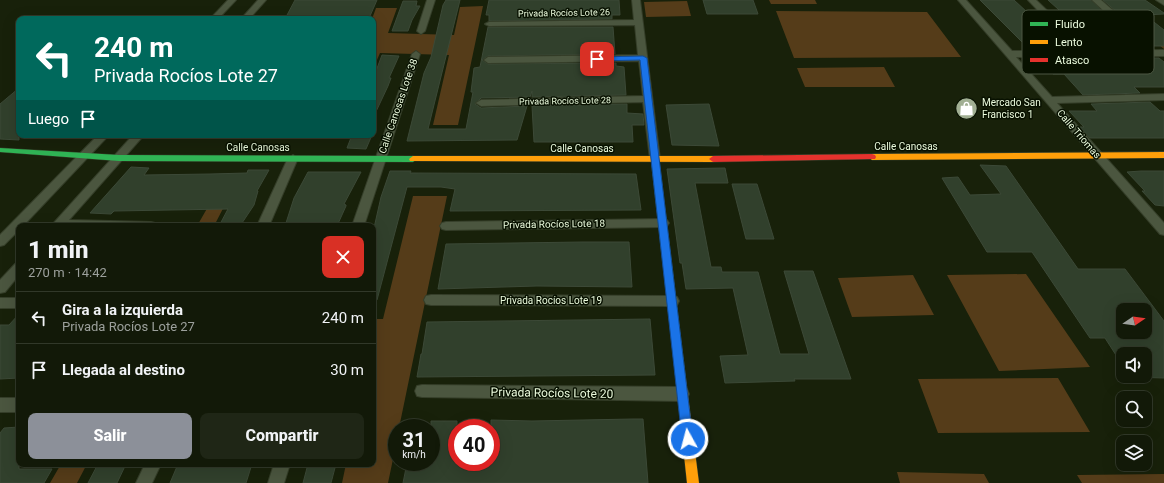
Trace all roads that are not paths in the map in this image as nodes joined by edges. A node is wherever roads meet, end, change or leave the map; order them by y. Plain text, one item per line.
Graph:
1 (232, 0) edge
2 (262, 0) edge
3 (431, 0) edge
4 (636, 0) edge
5 (962, 0) edge
6 (1032, 0) edge
7 (1096, 0) edge
8 (1160, 0) edge
9 (1164, 3) edge
10 (1042, 10) edge
11 (1107, 10) edge
12 (217, 16) edge
13 (248, 16) edge
14 (639, 22) junction
15 (489, 24) dead end
16 (421, 31) dead end
17 (1154, 53) edge
18 (1164, 53) edge
19 (416, 54) dead end
20 (1010, 54) junction
21 (1022, 54) edge
22 (643, 58) junction
23 (488, 60) dead end
24 (1022, 68) edge
25 (1027, 74) edge
26 (1164, 97) edge
27 (648, 99) junction
28 (1050, 100) junction
29 (481, 103) dead end
30 (101, 138) edge
31 (136, 138) edge
32 (0, 150) edge
33 (85, 155) junction
34 (1098, 155) junction
35 (1164, 155) edge
36 (119, 158) junction
37 (293, 158) junction
38 (380, 158) junction
39 (655, 159) junction
40 (1160, 222) edge
41 (19, 223) edge
42 (60, 223) edge
43 (264, 223) edge
44 (359, 223) edge
45 (663, 223) junction
46 (16, 226) edge
47 (446, 226) dead end
48 (1164, 231) edge
49 (0, 242) edge
50 (16, 270) edge
51 (0, 288) edge
52 (430, 300) dead end
53 (672, 301) junction
54 (0, 303) edge
55 (16, 303) edge
56 (422, 391) dead end
57 (682, 394) junction
58 (0, 405) edge
59 (16, 405) edge
60 (152, 467) edge
61 (281, 467) edge
62 (144, 483) edge
63 (276, 483) edge
64 (693, 483) edge

1 - 12 street
2 - 13 street
3 - 16 street
4 - 14 street
5 - 20 street, Calle Triomas
6 - 10 street
7 - 11 street
8 - 9 street
14 - 15 street, Privada Rocíos Lote 26
14 - 22 street
17 - 18 street
19 - 38 street, Calle Canosas Lote 38
20 - 21 street
20 - 24 street, Calle Triomas
22 - 23 street
22 - 27 street
25 - 28 street, Calle Triomas
26 - 28 street
27 - 29 street, Privada Rocíos Lote 28
27 - 39 street
28 - 34 street, Calle Triomas
30 - 33 street
31 - 36 street
32 - 33 street, Calle Canosas
33 - 36 street, Calle Canosas
33 - 41 street
34 - 35 street, Calle Canosas
34 - 39 street, Calle Canosas
34 - 40 street, Calle Triomas
36 - 37 street, Calle Canosas
36 - 42 street
37 - 38 street, Calle Canosas
37 - 43 street
38 - 39 street, Calle Canosas
38 - 44 street, Calle Canosas Lote 38
39 - 45 street
40 - 48 street, Calle Triomas
45 - 47 street, Privada Rocíos Lote 18
45 - 53 street
46 - 49 street
50 - 51 street
52 - 53 street, Privada Rocíos Lote 19
53 - 57 street
54 - 55 street
56 - 57 street, Privada Rocíos Lote 20
57 - 64 street
58 - 59 street
60 - 62 street
61 - 63 street

